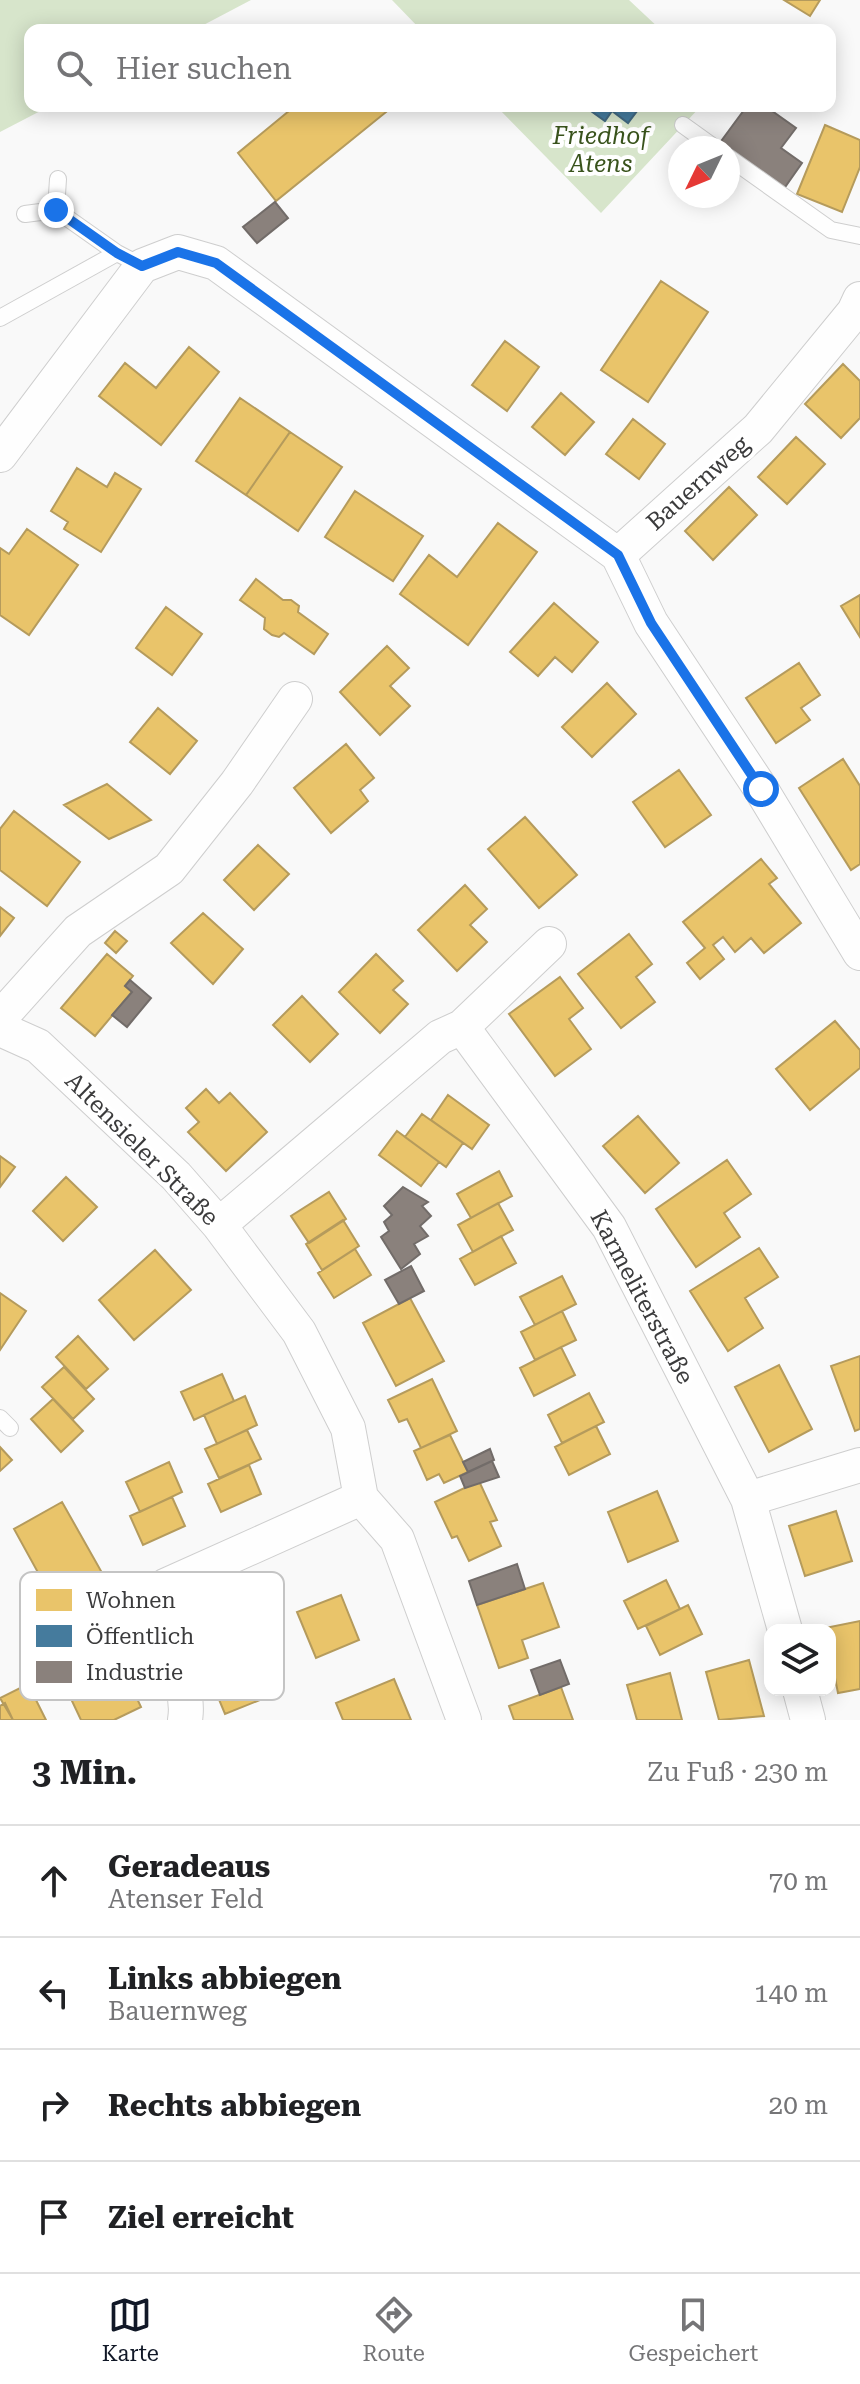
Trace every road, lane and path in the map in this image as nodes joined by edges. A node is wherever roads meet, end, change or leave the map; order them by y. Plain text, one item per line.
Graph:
1 (683, 125) dead end
2 (698, 136) edge
3 (740, 166) edge
4 (58, 179) dead end
5 (56, 210) junction
6 (25, 214) dead end
7 (860, 236) edge
8 (130, 260) junction
9 (860, 299) edge
10 (0, 318) edge
11 (0, 455) edge
12 (618, 555) junction
13 (295, 699) dead end
14 (549, 944) dead end
15 (860, 953) edge
16 (0, 1018) edge
17 (462, 1027) junction
18 (0, 1029) edge
19 (219, 1225) junction
20 (860, 1465) edge
21 (361, 1498) junction
22 (748, 1499) junction
23 (196, 1572) edge
24 (783, 1624) edge
25 (802, 1696) edge
26 (189, 1700) edge
27 (185, 1720) edge
28 (464, 1720) edge
29 (808, 1720) edge

1 - 2 lane
3 - 7 lane
4 - 5 lane
5 - 6 lane
5 - 8 lane
8 - 10 lane
8 - 11 street
8 - 12 street
9 - 12 street, Bauernweg
12 - 15 street
13 - 16 street
14 - 17 street
17 - 19 street
17 - 22 street, Karmeliterstraße
18 - 19 street, Altensieler Straße
19 - 21 street, Altensieler Straße
20 - 22 street
21 - 23 street
21 - 28 street
22 - 24 street, Karmeliterstraße
25 - 29 street
26 - 27 street

